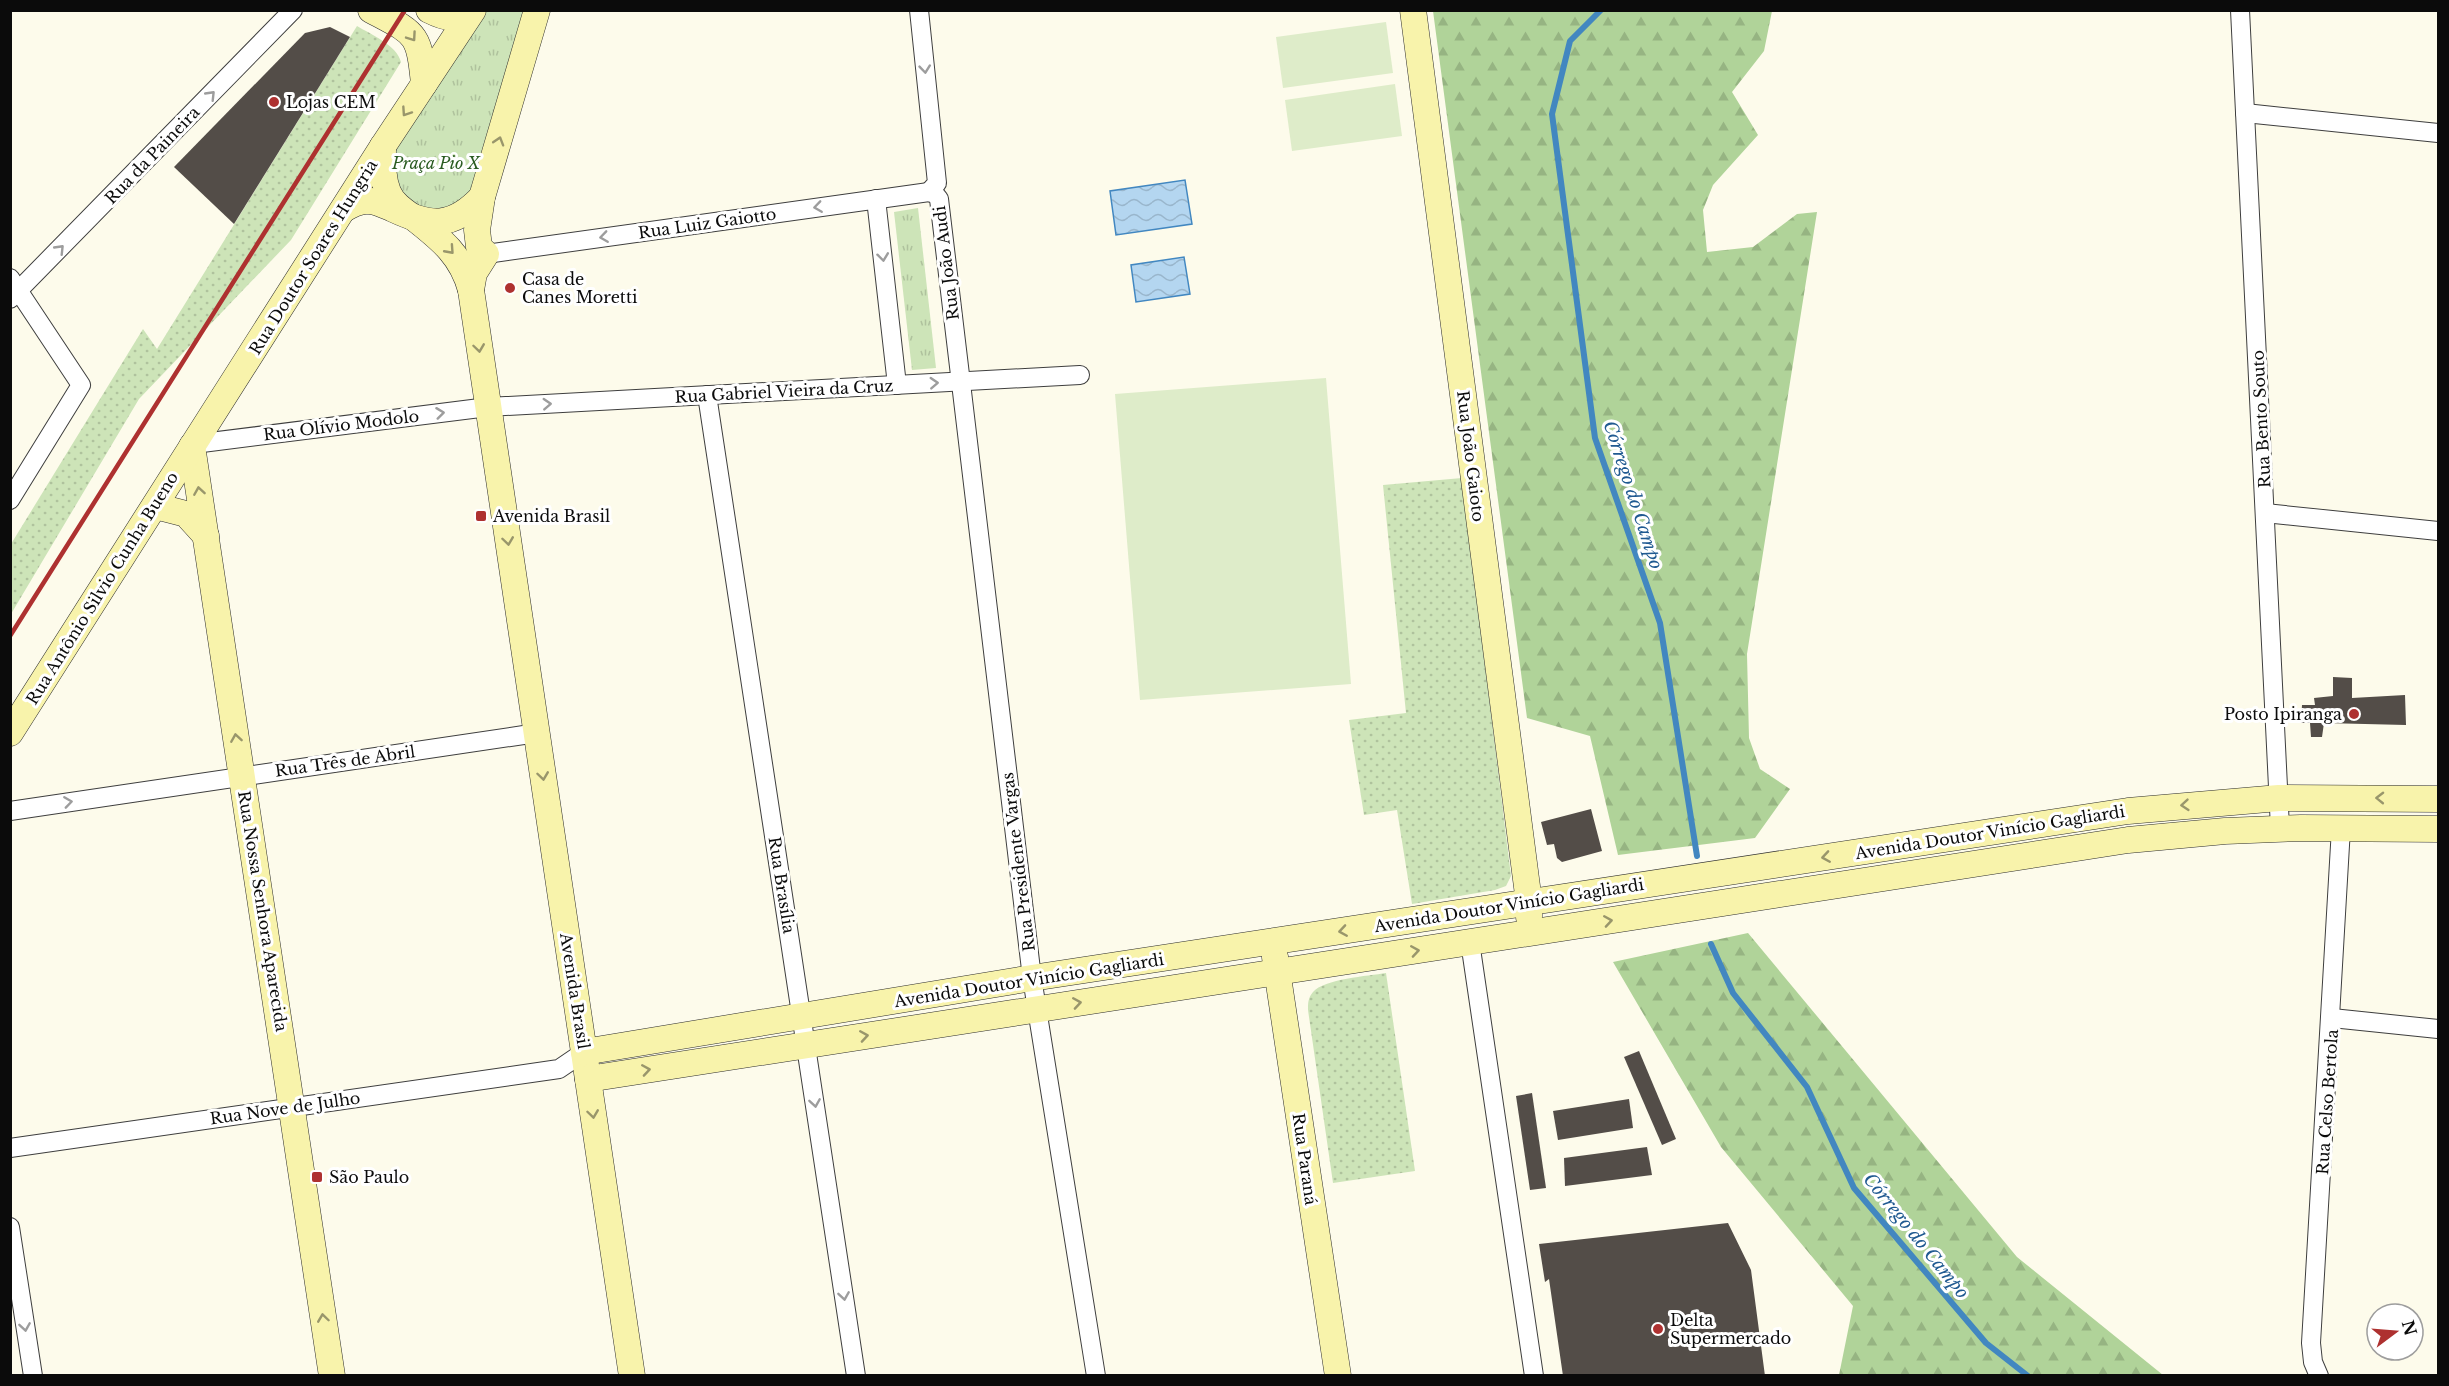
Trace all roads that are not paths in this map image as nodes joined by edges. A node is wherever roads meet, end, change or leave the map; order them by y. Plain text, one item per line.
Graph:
1 (293, 10) edge
2 (371, 10) edge
3 (429, 10) edge
4 (472, 10) edge
5 (520, 10) edge
6 (537, 10) edge
7 (919, 10) edge
8 (1413, 10) edge
9 (2240, 10) edge
10 (528, 42) junction
11 (424, 84) junction
12 (2246, 113) junction
13 (2439, 133) edge
14 (383, 146) junction
15 (929, 192) junction
16 (482, 197) junction
17 (876, 199) junction
18 (344, 209) junction
19 (415, 219) junction
20 (486, 254) junction
21 (13, 289) edge
22 (471, 290) junction
23 (1080, 375) dead end
24 (960, 382) junction
25 (897, 385) junction
26 (707, 395) junction
27 (488, 407) junction
28 (193, 445) junction
29 (10, 500) edge
30 (155, 506) junction
31 (2265, 513) junction
32 (2439, 531) edge
33 (206, 536) junction
34 (10, 733) edge
35 (537, 733) junction
36 (242, 776) junction
37 (2279, 798) junction
38 (2439, 799) edge
39 (10, 810) edge
40 (2280, 828) junction
41 (2341, 828) junction
42 (2439, 829) edge
43 (1938, 840) junction
44 (1943, 869) junction
45 (1529, 902) junction
46 (1482, 909) junction
47 (1516, 935) junction
48 (1273, 942) junction
49 (1470, 942) junction
50 (1277, 972) junction
51 (1032, 978) junction
52 (1037, 1010) junction
53 (802, 1016) junction
54 (2332, 1018) junction
55 (2439, 1029) edge
56 (806, 1045) junction
57 (584, 1052) junction
58 (560, 1069) junction
59 (588, 1079) junction
60 (292, 1107) junction
61 (10, 1148) edge
62 (10, 1227) edge
63 (33, 1376) edge
64 (332, 1376) edge
65 (632, 1376) edge
66 (856, 1376) edge
67 (1096, 1376) edge
68 (1338, 1376) edge
69 (1534, 1376) edge
70 (2319, 1376) edge

21 -> 1 street, Rua da Paineira
2 -> 11 street
3 - 4 street
4 - 11 street, Rua Doutor Soares Hungria
5 - 10 street
6 - 10 street
7 -> 15 street, Rua João Audi
8 - 45 street, Rua João Gaioto
9 - 12 street, Rua Bento Souto
16 -> 10 street
11 -> 14 street, Rua Doutor Soares Hungria
12 - 13 street
12 - 31 street, Rua Bento Souto
14 - 18 street, Rua Doutor Soares Hungria
14 - 19 street
15 - 17 street, Rua Luiz Gaiotto
15 - 24 street, Rua João Audi
16 - 19 street
16 - 20 street
17 -> 20 street, Rua Luiz Gaiotto
17 -> 25 street
18 - 19 street
18 - 28 street, Rua Doutor Soares Hungria
19 -> 22 street
20 - 22 street, Avenida Brasil
21 - 29 street
22 -> 27 street, Avenida Brasil
23 - 24 street, Rua Gabriel Vieira da Cruz
25 -> 24 street, Rua Gabriel Vieira da Cruz
24 - 51 street, Rua Presidente Vargas
25 - 26 street, Rua Gabriel Vieira da Cruz
27 -> 26 street, Rua Gabriel Vieira da Cruz
26 - 53 street, Rua Brasília
28 -> 27 street, Rua Olívio Modolo
27 -> 35 street, Avenida Brasil
28 - 30 street, Rua Antônio Silvio Cunha Bueno
33 -> 28 street, Rua Nossa Senhora Aparecida
30 - 33 street
30 - 34 street, Rua Antônio Silvio Cunha Bueno
31 - 32 street
31 - 37 street, Rua Bento Souto
36 -> 33 street, Rua Nossa Senhora Aparecida
35 - 36 street, Rua Três de Abril
35 -> 57 street, Avenida Brasil
39 -> 36 street, Rua Três de Abril
36 - 60 street, Rua Nossa Senhora Aparecida
38 -> 37 street, Avenida Doutor Vinício Gagliardi
37 - 40 street, Rua Bento Souto
37 -> 43 street, Avenida Doutor Vinício Gagliardi
40 - 41 street, Avenida Doutor Vinício Gagliardi
40 - 44 street, Avenida Doutor Vinício Gagliardi
41 - 42 street, Avenida Doutor Vinício Gagliardi
41 - 54 street, Rua Celso Bertola
43 - 44 street
43 -> 45 street, Avenida Doutor Vinício Gagliardi
47 -> 44 street, Avenida Doutor Vinício Gagliardi
45 - 46 street, Avenida Doutor Vinício Gagliardi
45 - 47 street
46 -> 48 street, Avenida Doutor Vinício Gagliardi
46 - 49 street
47 - 49 street, Avenida Doutor Vinício Gagliardi
48 - 50 street, Rua Paraná
48 - 51 street, Avenida Doutor Vinício Gagliardi
50 -> 49 street, Avenida Doutor Vinício Gagliardi
49 - 69 street
52 -> 50 street, Avenida Doutor Vinício Gagliardi
50 - 68 street, Rua Paraná
51 - 52 street, Rua Presidente Vargas
51 - 53 street, Avenida Doutor Vinício Gagliardi
56 -> 52 street, Avenida Doutor Vinício Gagliardi
52 - 67 street, Rua Presidente Vargas
53 - 56 street, Rua Brasília
53 - 57 street, Avenida Doutor Vinício Gagliardi
54 - 55 street
54 - 70 street, Rua Celso Bertola
59 -> 56 street, Avenida Doutor Vinício Gagliardi
56 -> 66 street, Rua Brasília
57 - 58 street, Rua Nove de Julho
57 - 59 street, Avenida Brasil
58 - 59 street, Rua Nove de Julho
58 - 60 street, Rua Nove de Julho
59 -> 65 street, Avenida Brasil
60 - 61 street, Rua Nove de Julho
64 -> 60 street, Rua Nossa Senhora Aparecida
62 -> 63 street

